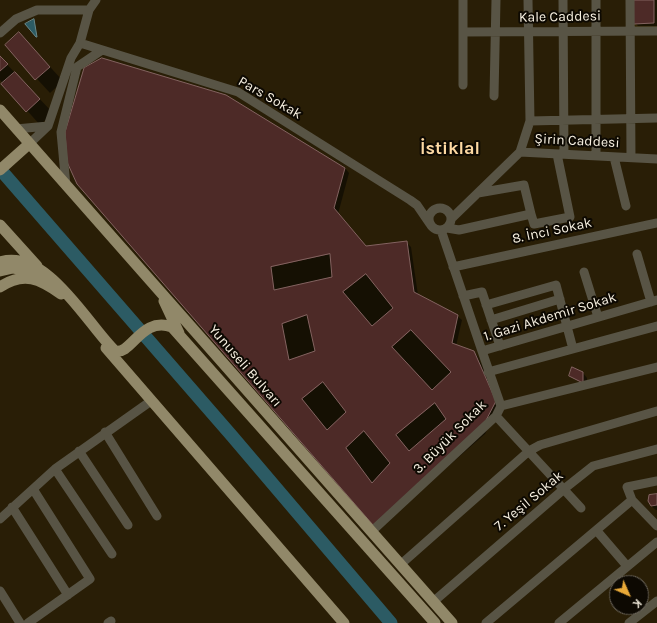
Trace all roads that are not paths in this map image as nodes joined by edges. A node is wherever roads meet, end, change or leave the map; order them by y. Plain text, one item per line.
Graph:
1 (96, 0) edge
2 (463, 0) edge
3 (496, 0) edge
4 (528, 0) edge
5 (563, 0) edge
6 (596, 0) edge
7 (630, 0) edge
8 (89, 10) junction
9 (630, 30) junction
10 (564, 31) junction
11 (596, 31) junction
12 (657, 31) edge
13 (463, 32) junction
14 (496, 32) junction
15 (528, 32) junction
16 (0, 33) edge
17 (80, 43) junction
18 (102, 50) junction
19 (463, 85) dead end
20 (494, 96) dead end
21 (0, 110) edge
22 (657, 118) edge
23 (630, 119) junction
24 (596, 120) junction
25 (530, 121) junction
26 (564, 121) junction
27 (48, 126) junction
28 (16, 129) junction
29 (29, 144) junction
30 (520, 152) junction
31 (560, 154) junction
32 (596, 156) junction
33 (614, 157) junction
34 (631, 157) junction
35 (657, 159) edge
36 (0, 170) edge
37 (66, 186) junction
38 (478, 193) junction
39 (410, 200) junction
40 (626, 206) dead end
41 (440, 209) junction
42 (531, 214) junction
43 (451, 219) junction
44 (657, 223) edge
45 (430, 224) junction
46 (0, 225) edge
47 (444, 229) junction
48 (637, 254) dead end
49 (0, 262) edge
50 (453, 267) junction
51 (40, 270) junction
52 (0, 271) edge
53 (584, 272) dead end
54 (50, 282) junction
55 (156, 286) junction
56 (0, 287) edge
57 (61, 294) junction
58 (463, 296) junction
59 (560, 299) junction
60 (654, 301) edge
61 (486, 305) junction
62 (598, 317) junction
63 (491, 320) junction
64 (567, 326) junction
65 (657, 326) edge
66 (179, 333) junction
67 (500, 346) junction
68 (573, 349) junction
69 (482, 351) junction
70 (657, 367) edge
71 (488, 372) junction
72 (150, 401) junction
73 (500, 406) junction
74 (657, 411) edge
75 (496, 416) junction
76 (105, 432) junction
77 (657, 449) edge
78 (79, 451) junction
79 (528, 451) junction
80 (55, 469) junction
81 (657, 481) edge
82 (33, 489) junction
83 (564, 489) junction
84 (632, 500) junction
85 (12, 507) junction
86 (582, 508) dead end
87 (157, 516) dead end
88 (653, 516) edge
89 (0, 518) edge
90 (128, 525) dead end
91 (657, 526) edge
92 (597, 531) junction
93 (371, 532) junction
94 (657, 542) edge
95 (112, 554) dead end
96 (400, 565) junction
97 (627, 566) junction
98 (0, 591) edge
99 (68, 595) junction
100 (657, 601) edge
101 (433, 602) junction
102 (20, 623) edge
103 (28, 623) edge
104 (344, 623) edge
105 (435, 623) edge
106 (452, 623) edge
107 (486, 623) edge
108 (559, 623) edge
109 (629, 623) edge

1 - 8 street
2 - 13 street
3 - 14 street
4 - 15 street
5 - 10 street
6 - 11 street
7 - 9 street
8 - 16 street
8 - 17 street
9 - 11 street, Kale Caddesi
9 - 12 street, Kale Caddesi
9 - 23 street
10 - 11 street, Kale Caddesi
10 - 15 street, Kale Caddesi
10 - 26 street
11 - 24 street
13 - 14 street, Kale Caddesi
13 - 19 street
14 - 15 street, Kale Caddesi
14 - 20 street
15 - 25 street
17 - 18 street, Pars Sokak
17 - 27 street
18 - 37 street
18 - 39 street, Pars Sokak
21 - 28 main road, Yunuseli Bulvarı
22 - 23 street
23 - 24 street
23 - 34 street
24 - 26 street
24 - 32 street
25 - 26 street
25 - 30 street
26 - 31 street
27 - 28 street
27 - 29 street
28 - 29 main road, Yunuseli Bulvarı
29 - 36 main road
29 - 37 main road, Yunuseli Bulvarı
30 - 31 street, Şirin Caddesi
30 - 38 street, Şirin Caddesi
31 - 32 street, Şirin Caddesi
31 - 42 street
32 - 33 street, Şirin Caddesi
33 - 34 street, Şirin Caddesi
33 - 40 street
34 - 35 street, Şirin Caddesi
37 - 55 main road, Yunuseli Bulvarı
38 - 42 street
38 - 43 street, Şirin Caddesi
39 - 41 street
39 - 45 street
41 - 43 street
41 - 45 street
42 - 47 street
43 - 47 street
44 - 50 street, 8. İnci Sokak
45 - 47 street
46 - 51 main road
47 - 50 street
48 - 60 street
49 - 51 main road
50 - 58 street
51 - 54 main road
51 - 66 main road
52 - 54 main road
53 - 62 street
54 - 57 main road
55 - 66 main road
55 - 93 main road, Yunuseli Bulvarı
56 - 57 main road
57 - 72 main road
58 - 61 street
58 - 69 street
59 - 61 street
59 - 63 street
59 - 64 street
60 - 62 street, 1. Gazi Akdemir Sokak
61 - 63 street
62 - 64 street, 1. Gazi Akdemir Sokak
63 - 67 street
64 - 67 street, 1. Gazi Akdemir Sokak
64 - 68 street
65 - 68 street
66 - 105 main road, Yunuseli Bulvarı
67 - 69 street, 1. Gazi Akdemir Sokak
68 - 71 street
69 - 71 street, 1. Gazi Akdemir Sokak
70 - 73 street, 3. Büyük Sokak
71 - 73 street, 1. Gazi Akdemir Sokak
72 - 76 street
72 - 104 main road
73 - 75 street, 3. Büyük Sokak
74 - 79 street
75 - 79 street
75 - 93 street, 3. Büyük Sokak
76 - 78 street
76 - 87 street
77 - 83 street, 7. Yeşil Sokak
78 - 80 street
78 - 90 street
79 - 83 street
79 - 96 street
80 - 82 street
80 - 95 street
81 - 84 street
82 - 85 street
82 - 99 street
83 - 86 street
83 - 101 street, 7. Yeşil Sokak
84 - 88 street
84 - 92 street
85 - 89 street
85 - 99 street
88 - 91 street
92 - 97 street
92 - 107 street
93 - 96 main road, Yunuseli Bulvarı
94 - 97 street
96 - 101 main road, Yunuseli Bulvarı
97 - 108 street
98 - 102 street
99 - 103 street
100 - 109 street
101 - 106 main road, Yunuseli Bulvarı

